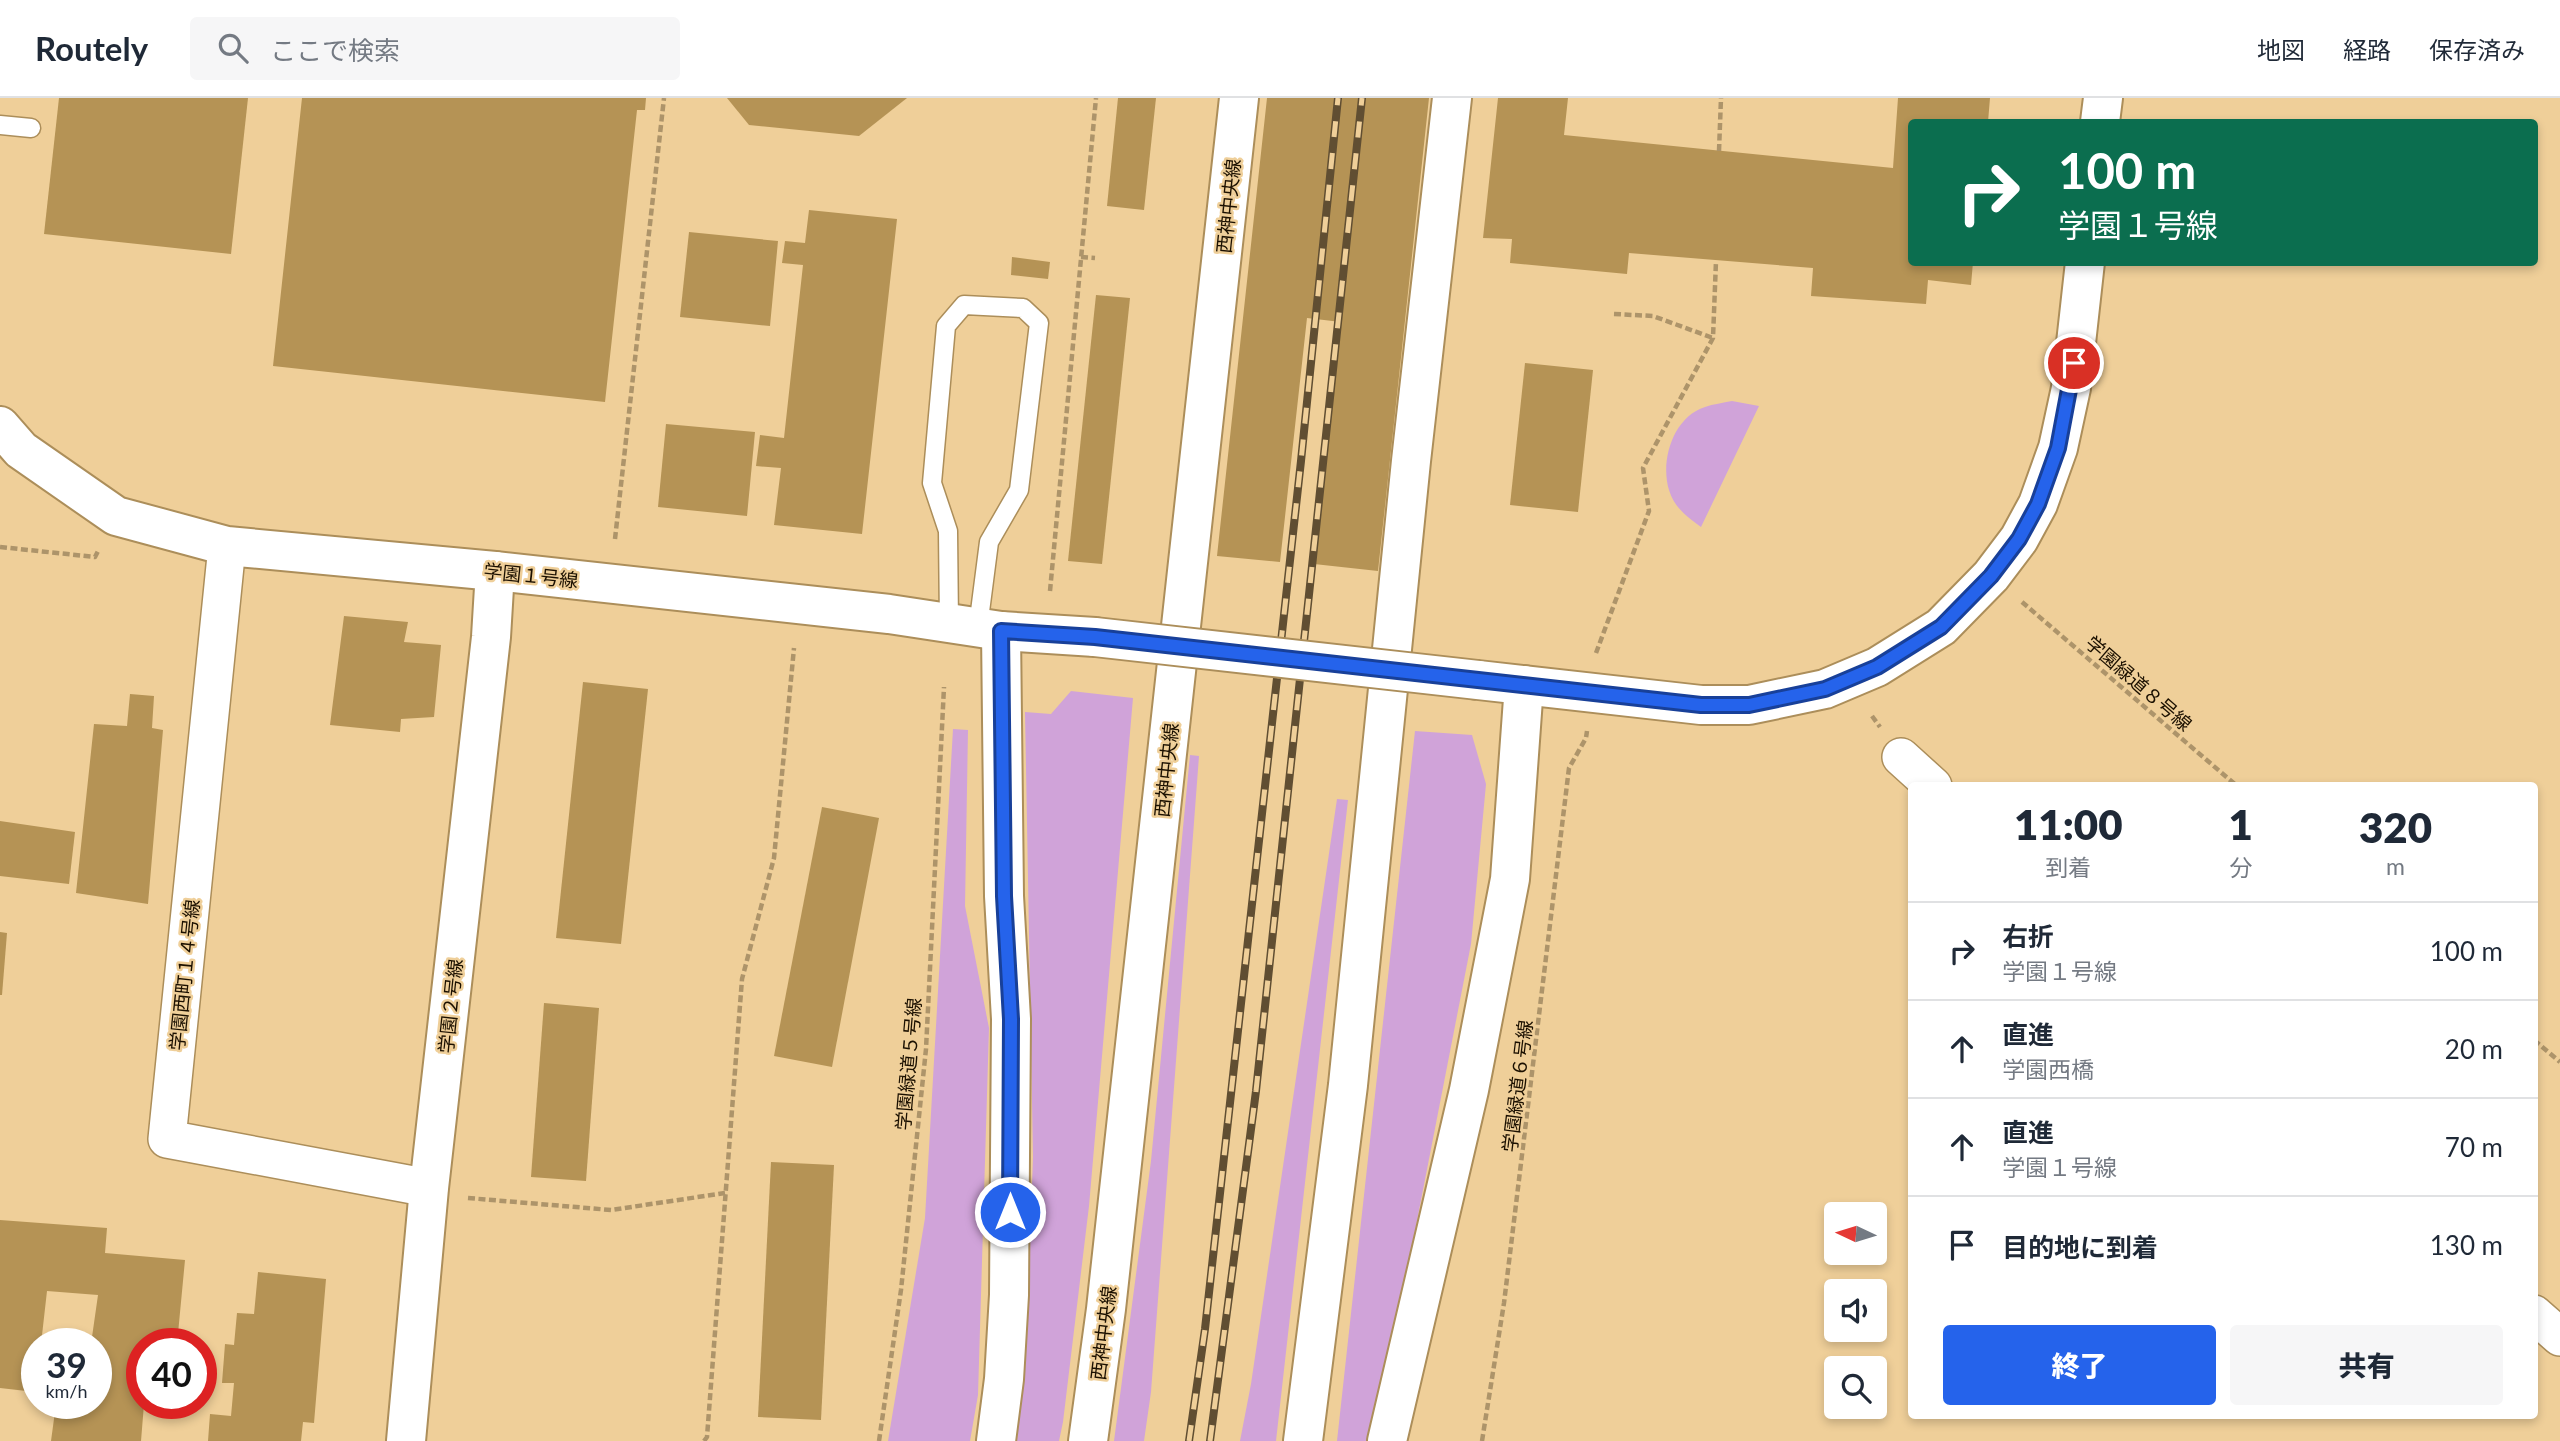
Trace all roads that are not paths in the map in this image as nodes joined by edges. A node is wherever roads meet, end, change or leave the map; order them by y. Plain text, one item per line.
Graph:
1 (1240, 98) edge
2 (1452, 98) edge
3 (2103, 98) edge
4 (2100, 119) edge
5 (0, 125) edge
6 (32, 128) dead end
7 (2085, 266) edge
8 (0, 426) edge
9 (227, 546) junction
10 (495, 571) junction
11 (976, 627) junction
12 (1524, 685) junction
13 (1901, 757) dead end
14 (1929, 782) edge
15 (445, 1193) junction
16 (2538, 1318) edge
17 (2560, 1337) edge
18 (406, 1441) edge
19 (996, 1441) edge
20 (1088, 1441) edge
21 (1303, 1441) edge
22 (1387, 1441) edge

1 - 20 street, 西神中央線
2 - 21 street
3 - 4 street
5 - 6 lane
7 - 12 street
8 - 9 street, 学園１号線
9 - 10 street, 学園１号線
9 - 15 street, 学園西町１４号線
10 - 11 street, 学園１号線
10 - 15 street, 学園２号線
11 - 11 lane
11 - 12 street, 学園１号線, bridge
11 - 19 street
12 - 22 street
13 - 14 street
15 - 18 street, 学園２号線
16 - 17 street

